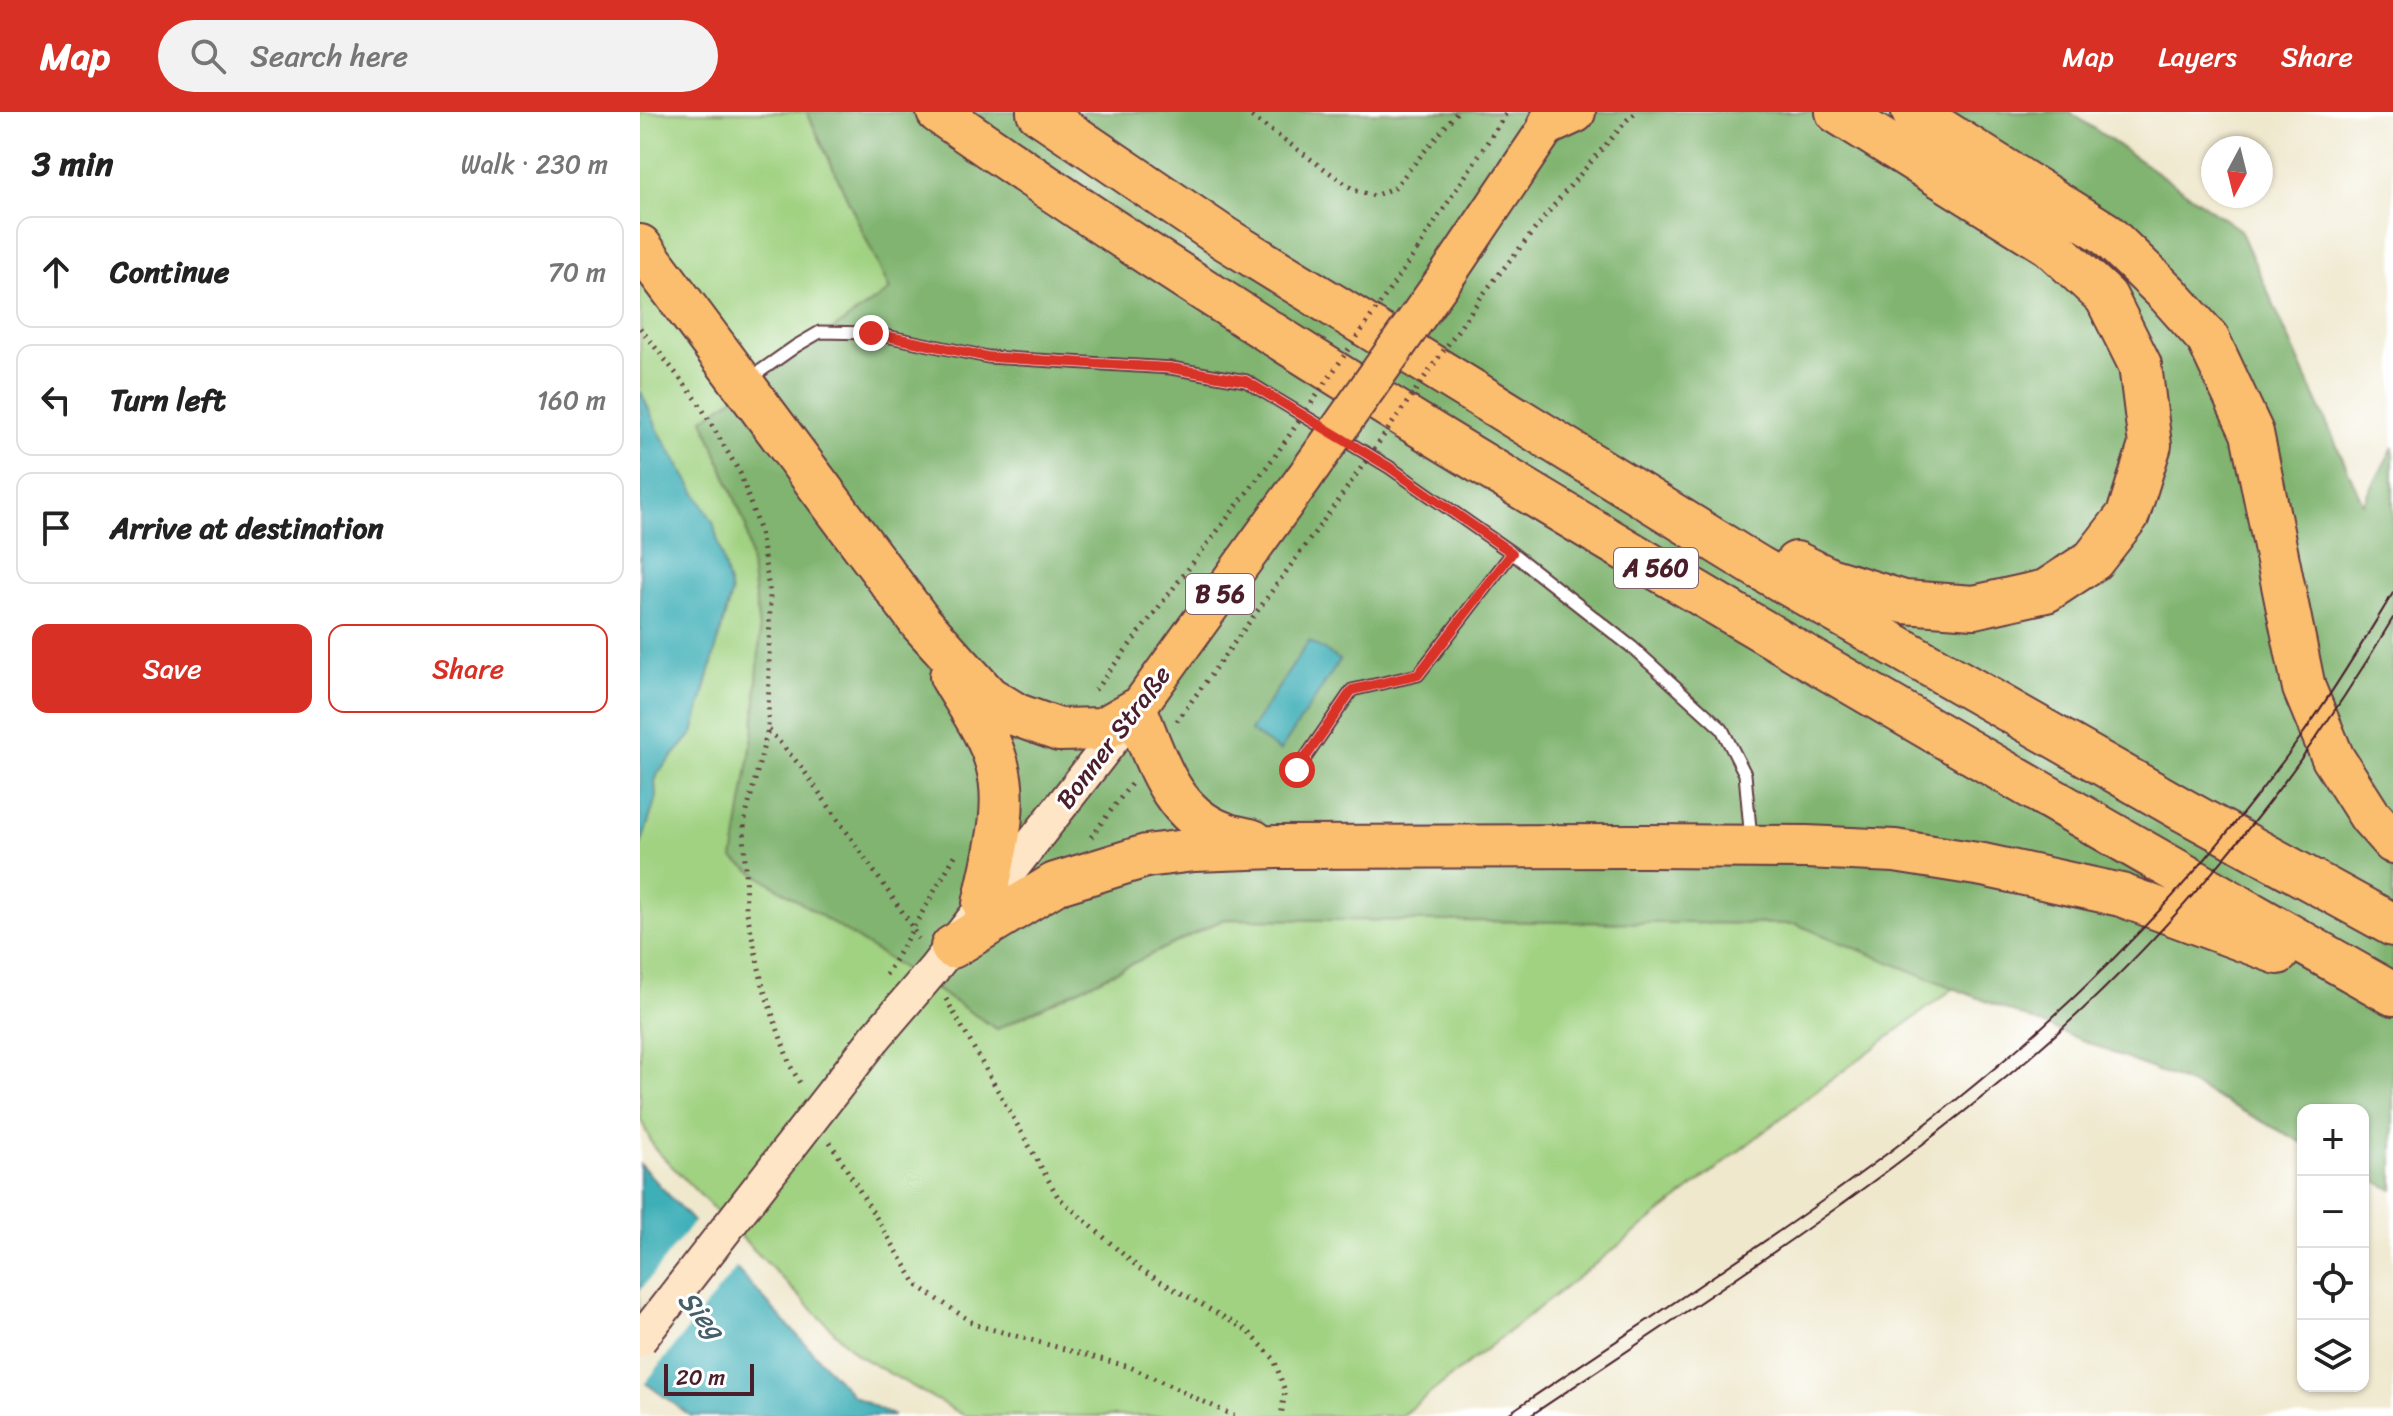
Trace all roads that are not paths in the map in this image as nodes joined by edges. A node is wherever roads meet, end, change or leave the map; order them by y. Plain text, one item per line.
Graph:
1 (938, 112) edge
2 (1038, 112) edge
3 (1837, 112) edge
4 (1913, 112) edge
5 (1560, 116) edge
6 (640, 246) edge
7 (742, 384) junction
8 (1591, 462) junction
9 (1512, 553) junction
10 (921, 623) junction
11 (1136, 710) junction
12 (1297, 770) dead end
13 (2393, 842) edge
14 (1277, 847) junction
15 (1752, 847) junction
16 (984, 904) junction
17 (2393, 925) edge
18 (952, 947) junction
19 (2393, 997) edge
20 (640, 1340) edge

1 - 19 highway, A 560
2 - 8 highway, A 560
3 - 8 highway
4 - 13 highway
5 - 11 main road, Bonner Straße / B 56, bridge
6 - 7 highway
7 - 9 lane
7 - 10 highway
8 - 17 highway, A 560
9 - 12 lane
9 - 15 lane
10 - 11 highway
10 - 16 highway
11 - 14 highway
11 - 16 main road, Bonner Straße
14 - 15 highway
14 - 18 highway
15 - 19 highway
16 - 18 main road, Bonner Straße
18 - 20 main road, Bonner Straße, bridge

